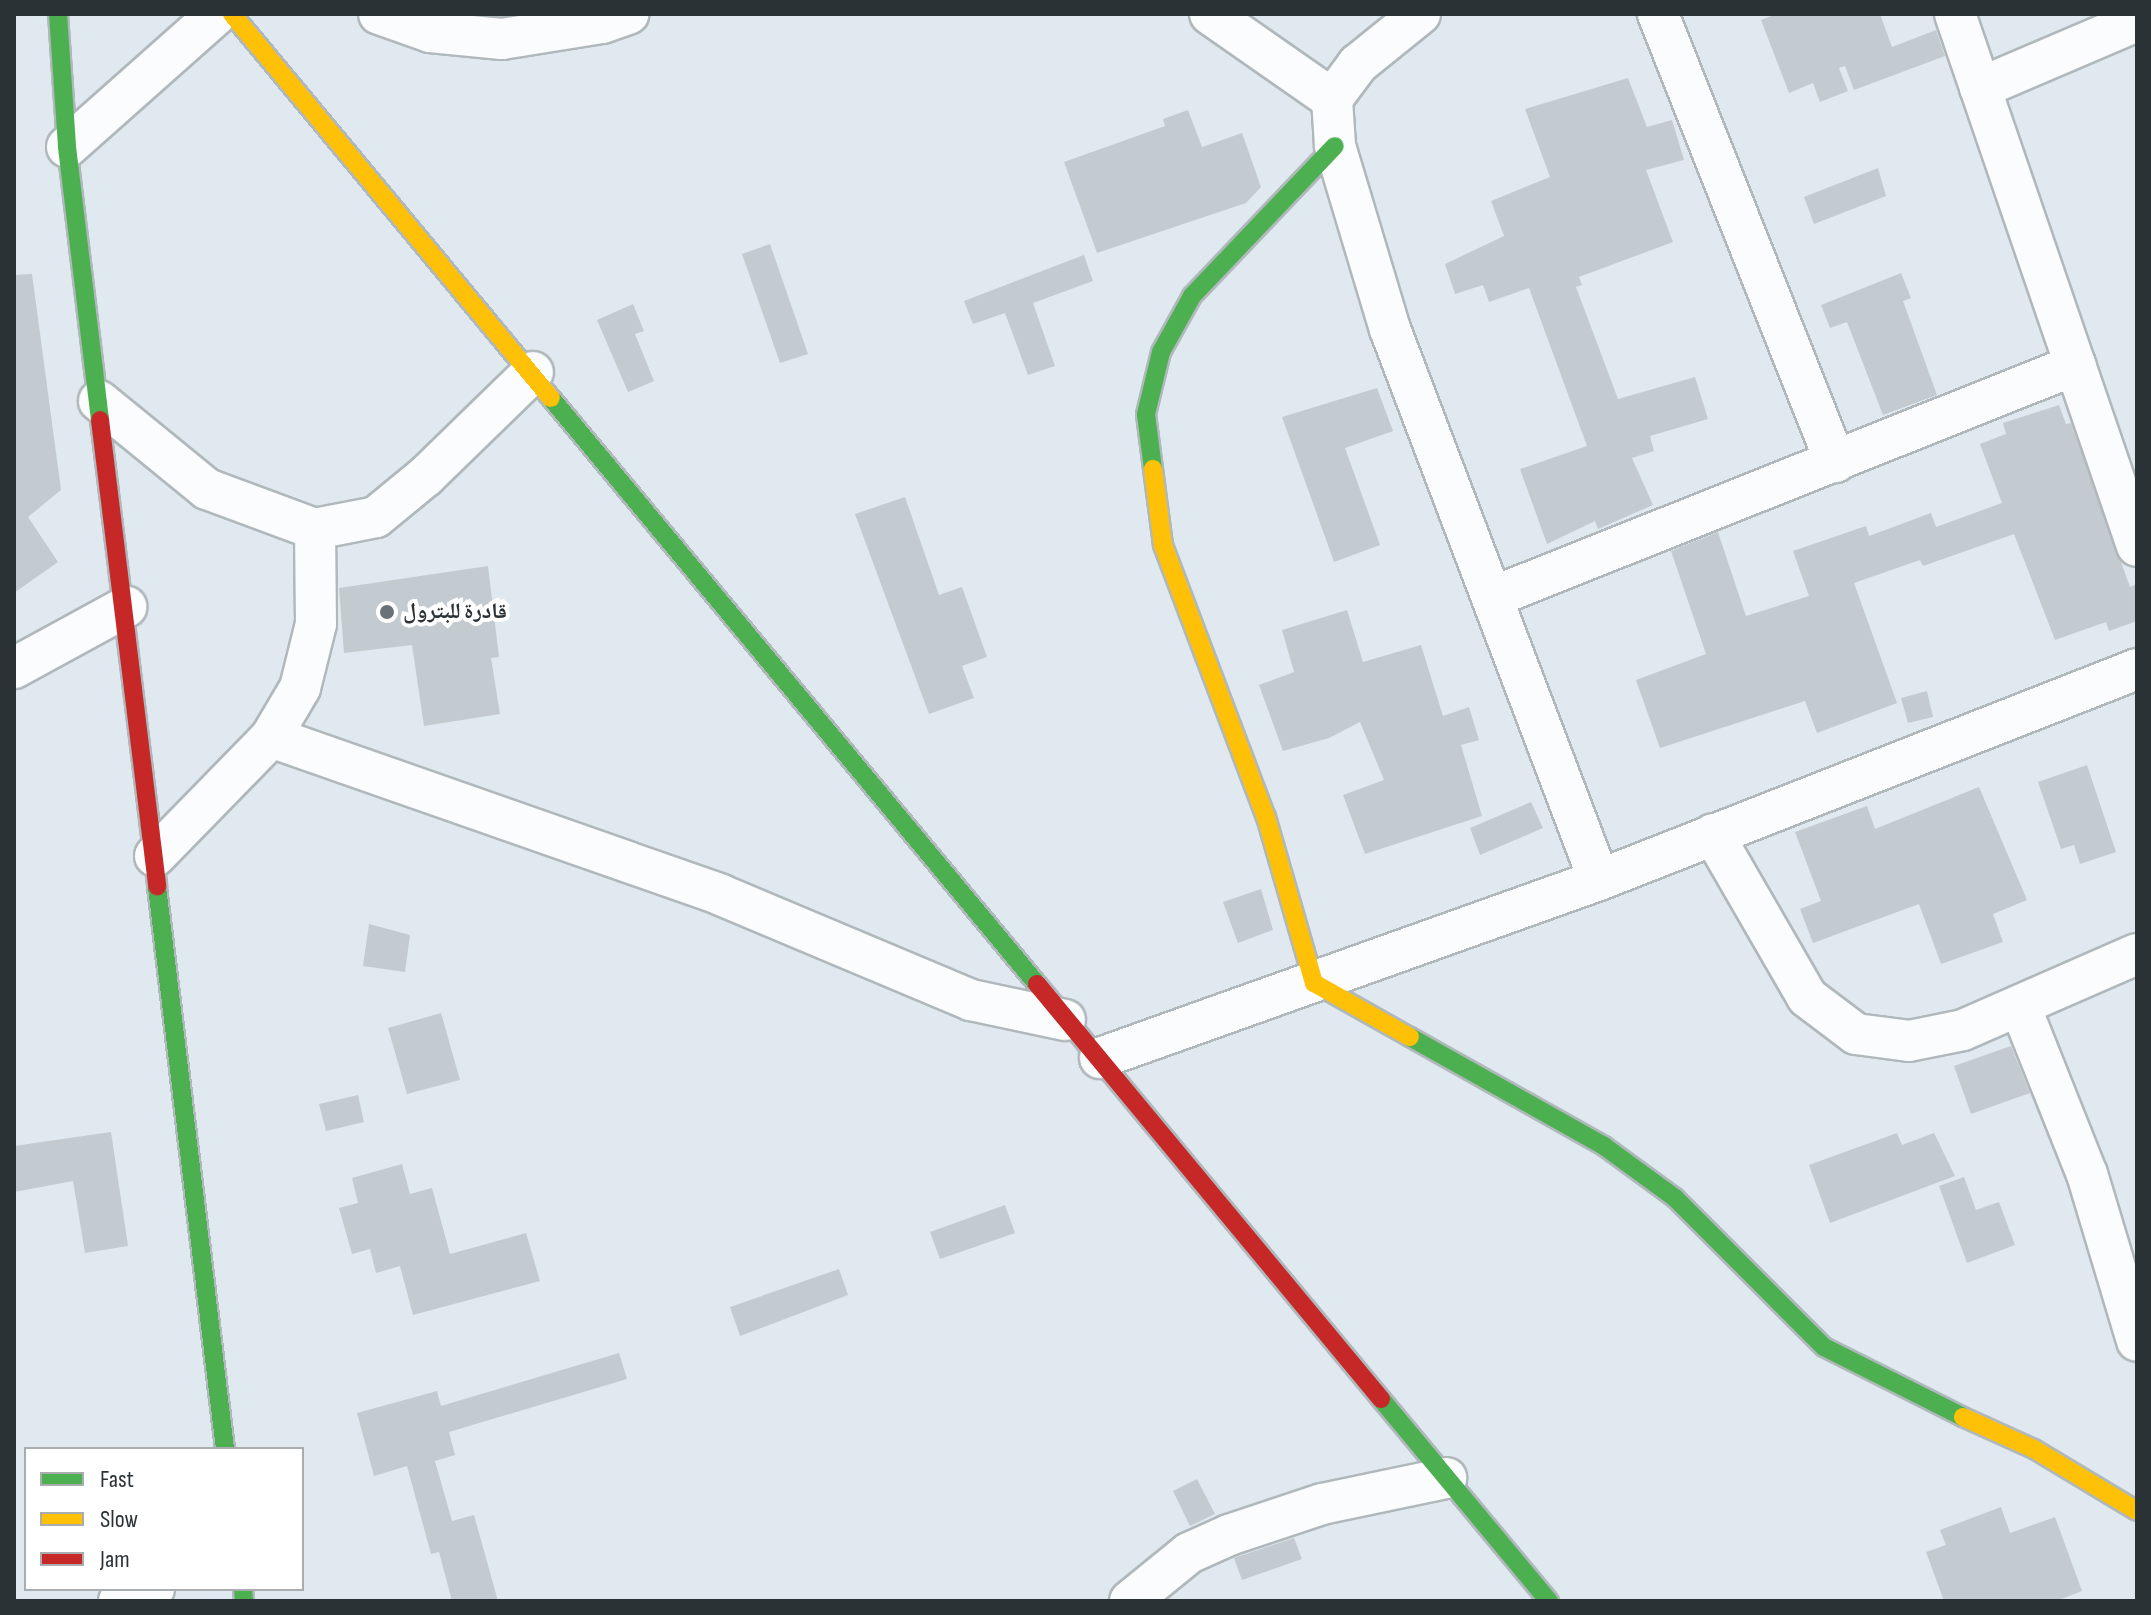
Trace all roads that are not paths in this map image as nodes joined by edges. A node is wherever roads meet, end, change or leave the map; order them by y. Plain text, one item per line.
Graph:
1 (58, 14) edge
2 (217, 14) edge
3 (232, 14) edge
4 (379, 14) edge
5 (628, 14) edge
6 (1210, 14) edge
7 (1420, 14) edge
8 (1658, 14) edge
9 (1955, 14) edge
10 (2137, 21) edge
11 (1980, 88) junction
12 (1332, 99) junction
13 (1335, 146) junction
14 (67, 147) junction
15 (2075, 365) junction
16 (533, 372) junction
17 (99, 401) junction
18 (1835, 462) junction
19 (315, 529) junction
20 (2137, 546) edge
21 (1493, 597) junction
22 (126, 607) junction
23 (14, 668) edge
24 (2137, 669) edge
25 (271, 737) junction
26 (1713, 834) junction
27 (155, 856) junction
28 (1599, 880) junction
29 (2137, 954) edge
30 (1314, 983) junction
31 (2020, 1006) junction
32 (1065, 1020) junction
33 (1100, 1058) junction
34 (2137, 1341) edge
35 (225, 1447) edge
36 (1446, 1478) junction
37 (2137, 1511) edge
38 (148, 1591) edge
39 (119, 1601) edge
40 (1130, 1601) edge
41 (1549, 1601) edge

1 - 14 street
2 - 14 street
3 - 16 street
4 - 5 street
6 - 12 street
7 - 12 street
8 - 18 street
9 - 11 street
10 - 11 street
11 - 15 street
12 - 13 street
13 - 21 street
13 - 30 street
14 - 17 street
15 - 18 street
15 - 20 street
16 - 19 street
16 - 32 street
17 - 19 street
17 - 22 street
18 - 21 street
19 - 25 street
21 - 28 street
22 - 23 street
22 - 27 street
24 - 26 street
25 - 27 street
25 - 32 street
26 - 28 street
26 - 31 street
27 - 35 street
28 - 30 street
29 - 31 street
30 - 33 street
30 - 37 street
31 - 34 street
32 - 33 street
33 - 36 street
36 - 40 street
36 - 41 street
38 - 39 street

